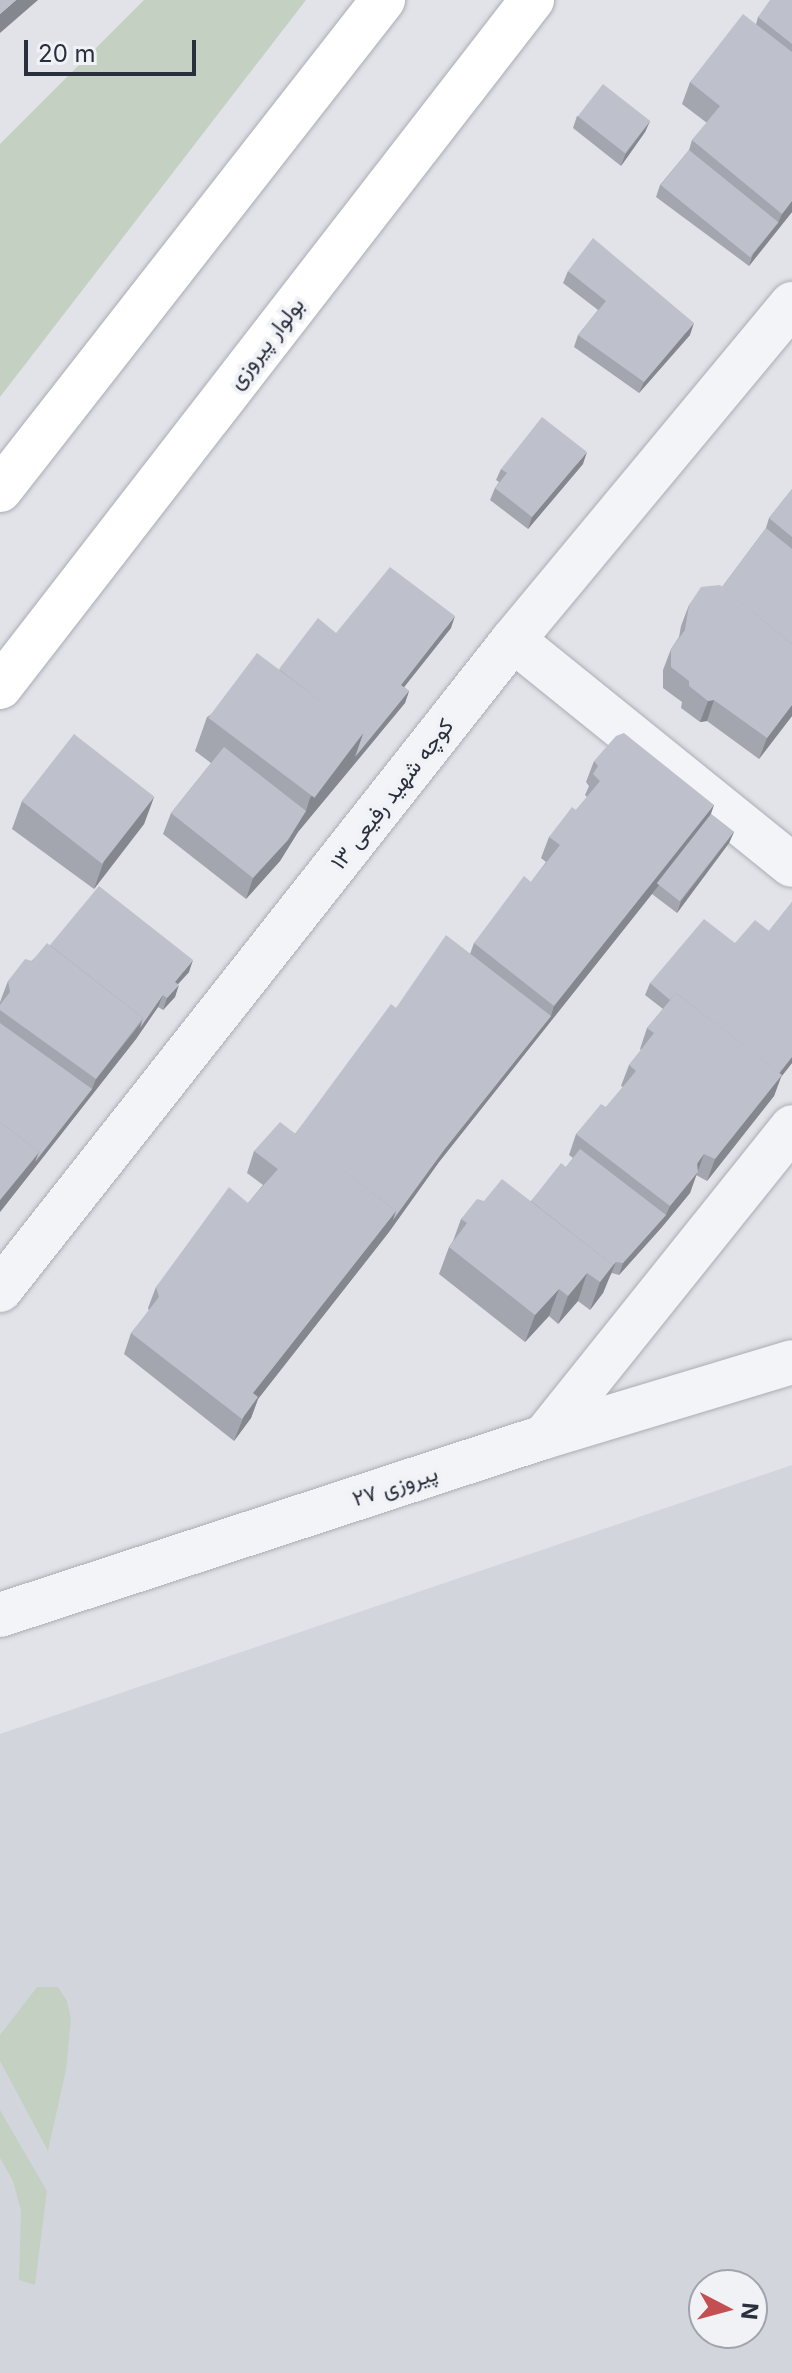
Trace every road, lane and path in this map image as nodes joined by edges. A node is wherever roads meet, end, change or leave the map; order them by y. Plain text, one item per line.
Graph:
1 (383, 0) edge
2 (532, 0) edge
3 (792, 304) edge
4 (0, 490) edge
5 (513, 640) junction
6 (0, 687) edge
7 (792, 865) edge
8 (792, 1127) edge
9 (0, 1290) edge
10 (792, 1362) edge
11 (544, 1437) junction
12 (0, 1615) edge

1 - 4 main road
2 - 6 main road, بولوار پیروزی
3 - 5 street, کوچه شهید رفیعی ۱۳
5 - 7 street
5 - 9 street, کوچه شهید رفیعی ۱۳
8 - 11 street
10 - 11 street, پیروزی ۲۷
11 - 12 street, پیروزی ۲۷

